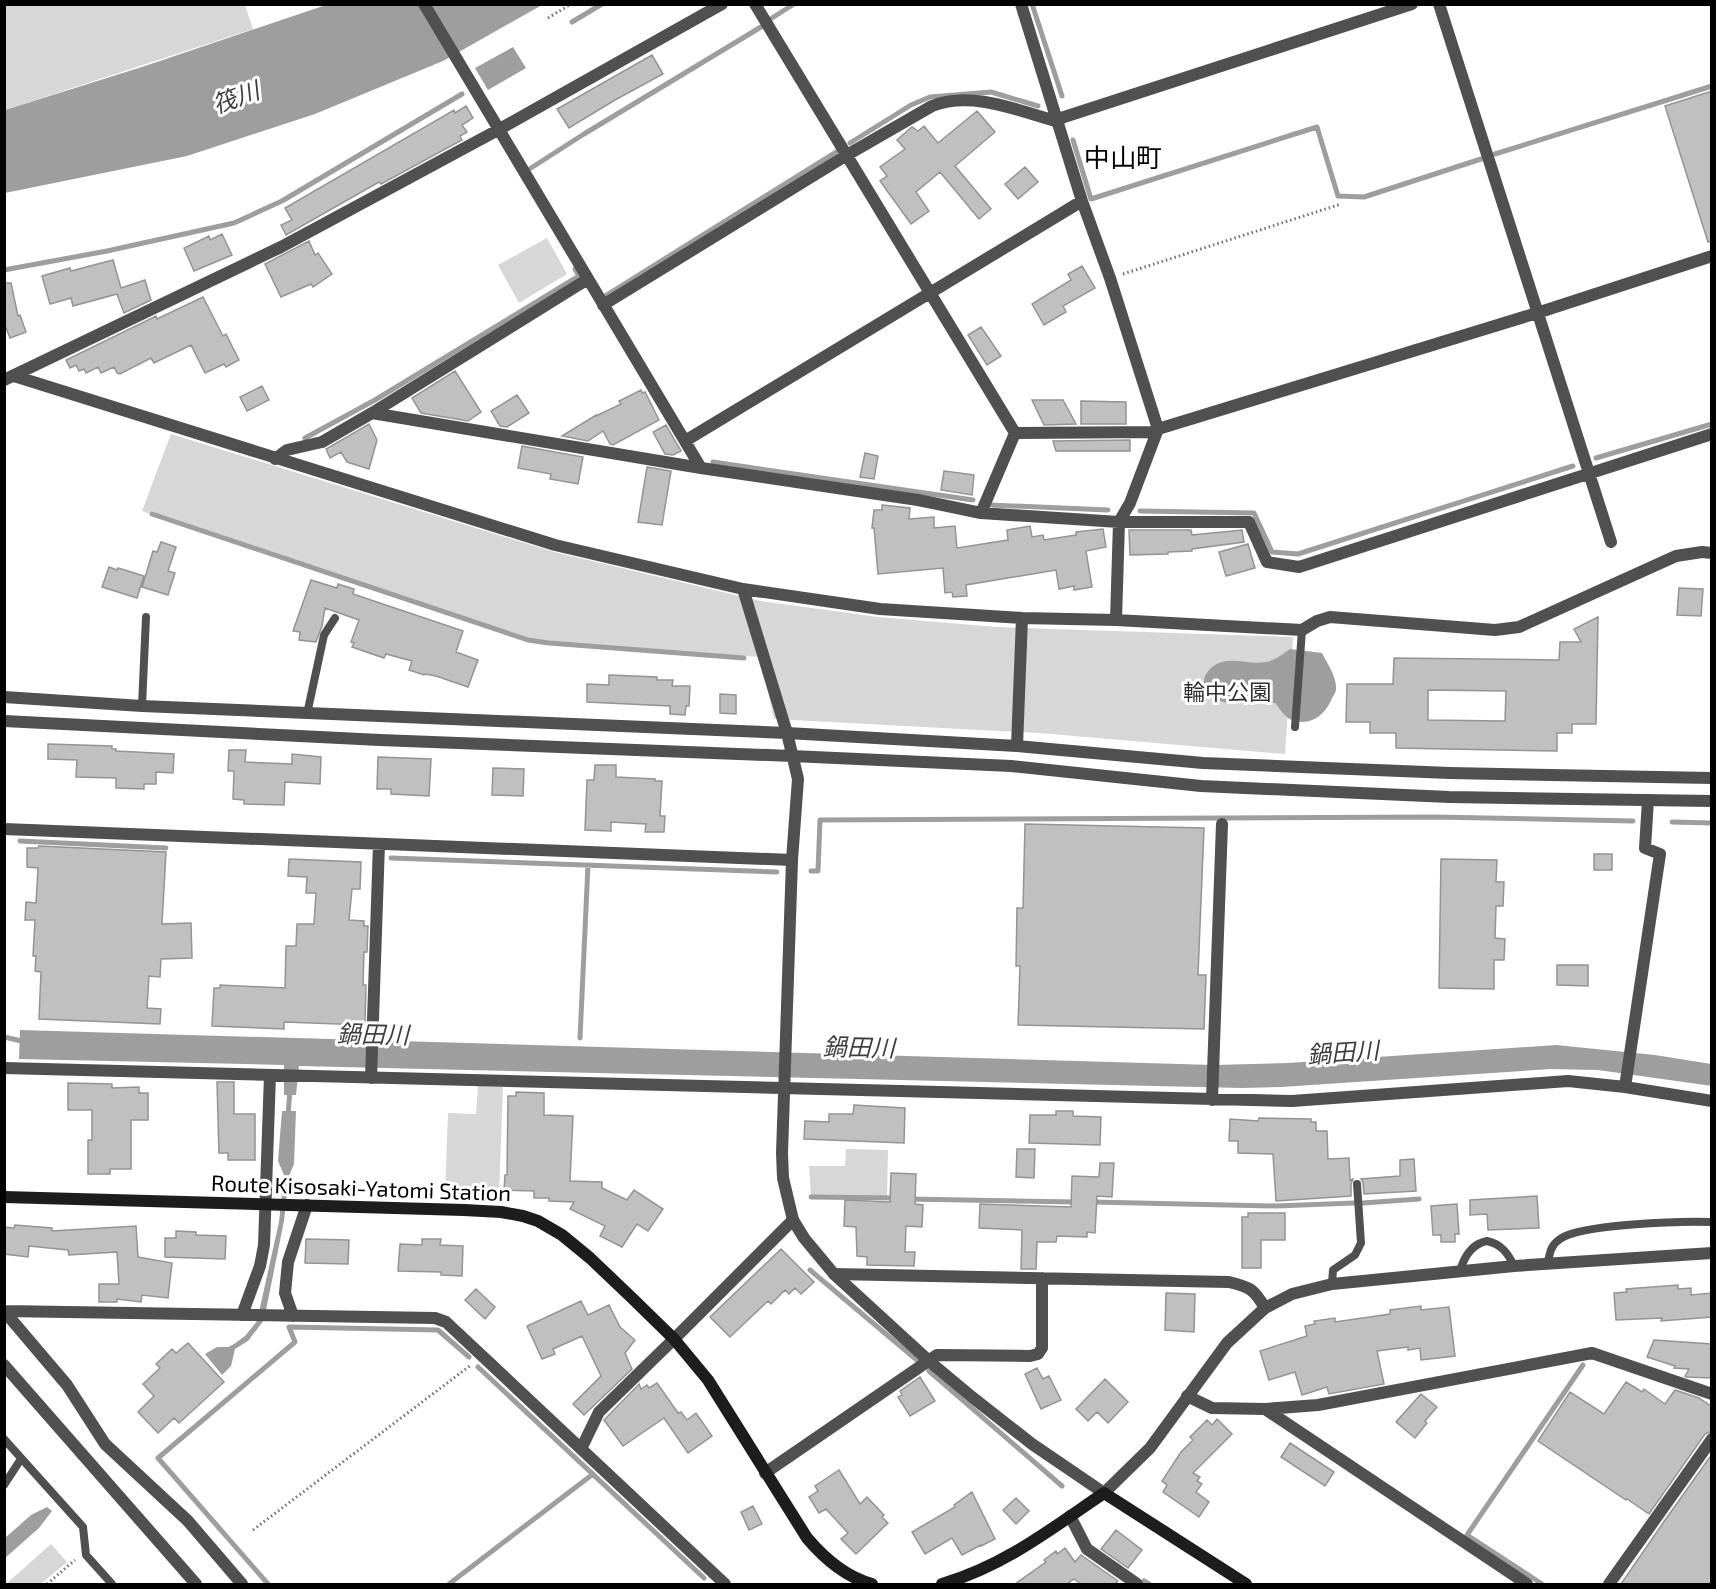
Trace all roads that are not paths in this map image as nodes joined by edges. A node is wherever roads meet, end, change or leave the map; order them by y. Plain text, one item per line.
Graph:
1 (424, 4) edge
2 (722, 4) edge
3 (755, 4) edge
4 (1021, 4) edge
5 (1413, 4) edge
6 (1439, 4) edge
7 (1058, 120) junction
8 (498, 130) junction
9 (848, 155) junction
10 (1082, 201) junction
11 (1712, 256) edge
12 (588, 279) junction
13 (931, 292) junction
14 (603, 305) junction
15 (1537, 313) junction
16 (9, 378) edge
17 (372, 413) junction
18 (1158, 430) junction
19 (1015, 433) junction
20 (1712, 434) edge
21 (685, 441) junction
22 (275, 459) junction
23 (701, 468) junction
24 (1589, 474) junction
25 (981, 513) junction
26 (1119, 522) junction
27 (1611, 542) dead end
28 (1712, 553) edge
29 (743, 589) junction
30 (146, 617) dead end
31 (334, 618) dead end
32 (1022, 618) junction
33 (1116, 620) junction
34 (1302, 630) junction
35 (4, 697) edge
36 (142, 706) junction
37 (307, 714) junction
38 (4, 721) edge
39 (1295, 727) dead end
40 (787, 733) junction
41 (1017, 746) junction
42 (792, 756) junction
43 (1712, 778) edge
44 (1648, 800) junction
45 (1712, 801) edge
46 (1222, 824) dead end
47 (4, 829) edge
48 (379, 844) junction
49 (792, 860) junction
50 (4, 1068) edge
51 (275, 1075) junction
52 (371, 1075) junction
53 (1626, 1083) junction
54 (784, 1089) junction
55 (1213, 1095) junction
56 (1712, 1101) edge
57 (1357, 1184) dead end
58 (4, 1197) edge
59 (268, 1204) junction
60 (307, 1205) junction
61 (793, 1220) junction
62 (1712, 1222) edge
63 (1712, 1253) edge
64 (1548, 1262) junction
65 (1514, 1266) junction
66 (1460, 1271) junction
67 (834, 1274) junction
68 (1042, 1278) junction
69 (1332, 1284) junction
70 (1265, 1308) junction
71 (248, 1315) junction
72 (293, 1316) junction
73 (674, 1340) junction
74 (928, 1361) junction
75 (4, 1365) edge
76 (1712, 1394) edge
77 (1187, 1396) junction
78 (1265, 1409) junction
79 (4, 1439) edge
80 (1712, 1439) edge
81 (581, 1449) junction
82 (21, 1459) junction
83 (765, 1473) junction
84 (4, 1485) edge
85 (1104, 1492) junction
86 (1070, 1516) junction
87 (112, 1584) edge
88 (196, 1584) edge
89 (242, 1584) edge
90 (725, 1584) edge
91 (872, 1584) edge
92 (942, 1584) edge
93 (1137, 1584) edge
94 (1246, 1584) edge
95 (1527, 1584) edge
96 (1609, 1584) edge

1 - 8 street
2 - 8 street
3 - 9 street
4 - 7 street
5 - 7 street
6 - 15 street
7 - 9 street
7 - 10 street
8 - 12 street
8 - 16 street
9 - 13 street
9 - 14 street
10 - 13 street
10 - 18 street
11 - 15 street
12 - 14 street
12 - 17 street
13 - 19 street
13 - 21 street
14 - 21 street
15 - 18 street
15 - 24 street
16 - 22 street
17 - 22 street
17 - 23 street
18 - 19 street
18 - 26 street
19 - 25 street
20 - 24 street
21 - 23 street
22 - 29 street
23 - 25 street
24 - 26 street
24 - 27 street
25 - 26 street
26 - 33 street
28 - 34 street
29 - 32 street
29 - 40 street
30 - 36 lane
31 - 37 lane
32 - 33 street
32 - 41 street
33 - 34 street
34 - 39 lane
35 - 36 street
36 - 37 street
37 - 40 street
38 - 42 street
40 - 41 street
40 - 42 street
41 - 43 street
42 - 44 street
42 - 49 street
44 - 45 street
44 - 53 street
46 - 55 street
47 - 48 street
48 - 49 street
48 - 52 street
49 - 54 street
50 - 51 street
51 - 52 street
51 - 59 street
52 - 54 street
53 - 55 street
53 - 56 street
54 - 55 street
54 - 61 street
57 - 69 lane
58 - 59 main road, Route Kisosaki-Yatomi Station
59 - 60 main road, Route Kisosaki-Yatomi Station
59 - 71 street
60 - 72 street
60 - 73 main road, Route Kisosaki-Yatomi Station
61 - 67 street
61 - 73 street
62 - 64 lane
63 - 64 street
64 - 65 street
65 - 66 street
65 - 66 lane
66 - 69 street
67 - 68 street
67 - 74 street
68 - 70 street
68 - 74 street
69 - 70 street
70 - 77 street
71 - 72 street
71 - 89 street
72 - 81 street
73 - 81 street
73 - 83 main road, Route Kisosaki-Yatomi Station
74 - 83 street
74 - 85 street
75 - 88 street
76 - 78 street
77 - 78 street
77 - 85 street
78 - 95 street
79 - 82 lane
80 - 96 street
81 - 90 street
82 - 84 lane
82 - 87 lane
83 - 91 main road, Route Kisosaki-Yatomi Station
85 - 86 main road
85 - 94 main road
86 - 92 main road
86 - 93 street

